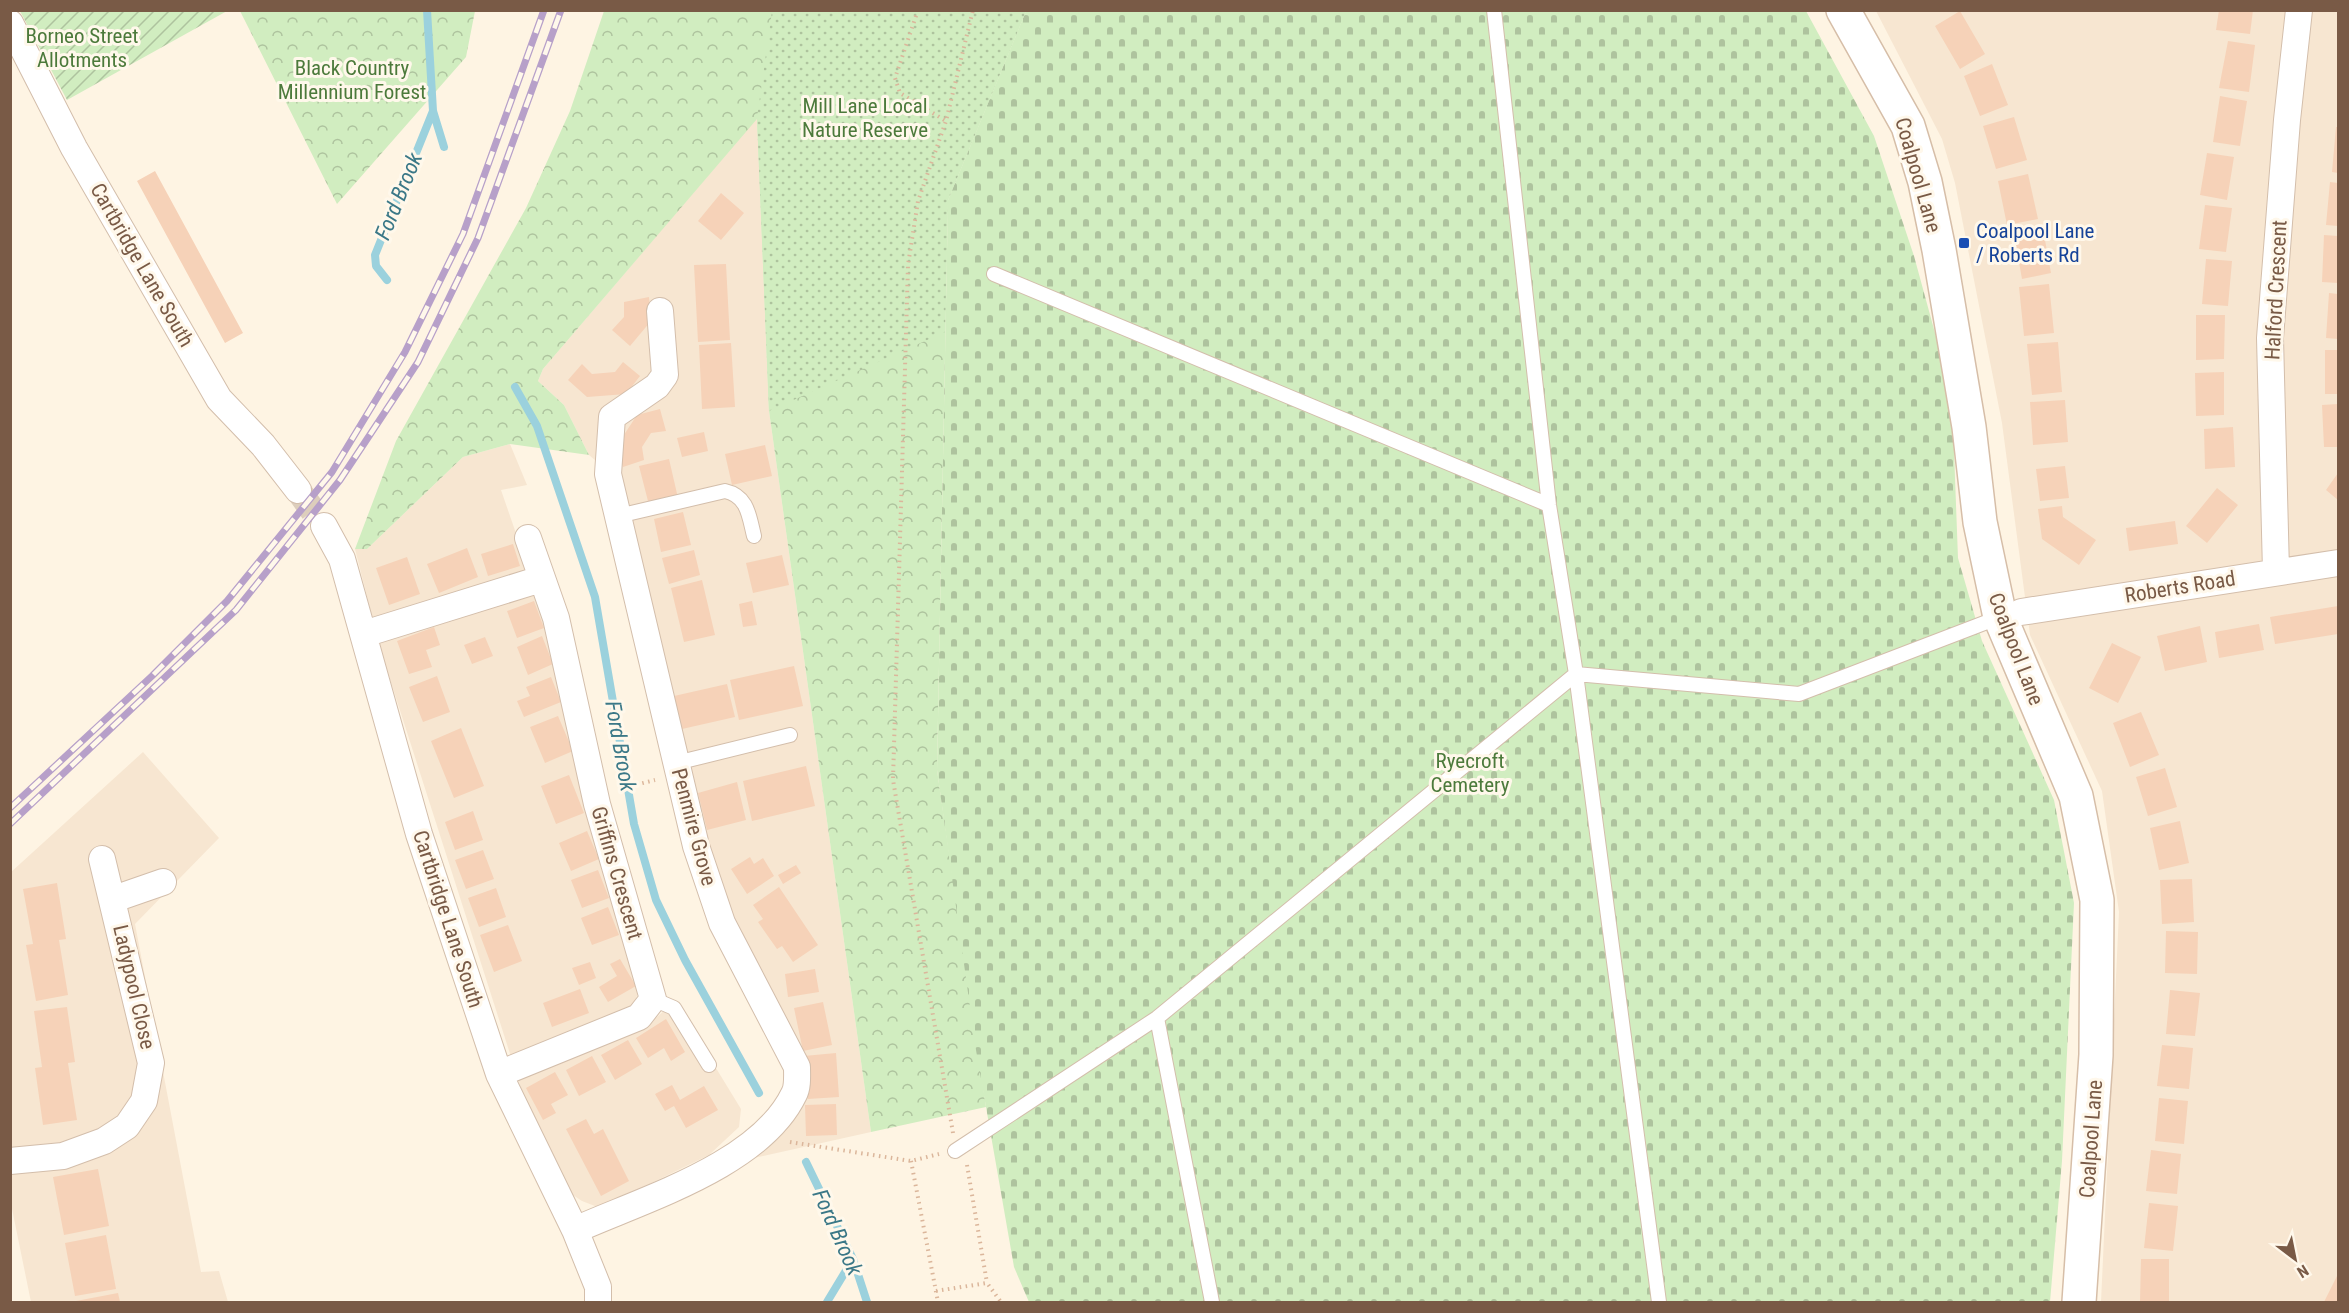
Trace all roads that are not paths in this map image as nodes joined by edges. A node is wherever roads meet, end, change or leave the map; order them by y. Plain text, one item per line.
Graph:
1 (1494, 10) edge
2 (1843, 10) edge
3 (2299, 10) edge
4 (10, 23) edge
5 (994, 274) dead end
6 (660, 311) dead end
7 (298, 490) tunnel mouth
8 (1549, 505) junction
9 (618, 516) junction
10 (324, 526) tunnel mouth
11 (754, 536) dead end
12 (528, 538) dead end
13 (2338, 563) edge
14 (2276, 571) junction
15 (541, 579) junction
16 (2011, 615) junction
17 (364, 634) junction
18 (1576, 674) junction
19 (790, 735) dead end
20 (670, 770) junction
21 (102, 860) dead end
22 (163, 882) dead end
23 (114, 899) junction
24 (652, 999) junction
25 (1157, 1018) junction
26 (709, 1065) dead end
27 (499, 1074) junction
28 (955, 1151) road end
29 (10, 1161) edge
30 (575, 1230) junction
31 (598, 1302) edge
32 (1212, 1302) edge
33 (1659, 1302) edge
34 (2079, 1302) edge

1 - 8 lane
2 - 16 street, Coalpool Lane
3 - 14 street, Halford Crescent
4 - 7 street, Cartbridge Lane South
5 - 8 lane
6 - 9 street, Penmire Grove
8 - 18 lane
9 - 11 lane
9 - 20 street, Penmire Grove
10 - 17 street, Cartbridge Lane South
12 - 15 street, Griffins Crescent
13 - 14 street, Roberts Road
14 - 16 street, Roberts Road
15 - 17 street
15 - 24 street, Griffins Crescent
16 - 18 lane
16 - 34 street, Coalpool Lane
17 - 27 street, Cartbridge Lane South
18 - 25 lane
18 - 33 lane
19 - 20 lane
20 - 30 street, Penmire Grove
21 - 23 street, Ladypool Close
22 - 23 street, Ladypool Close
23 - 29 street, Ladypool Close
24 - 26 lane
24 - 27 street
25 - 28 lane
25 - 32 lane
27 - 30 street, Cartbridge Lane South
30 - 31 street, Cartbridge Lane South

